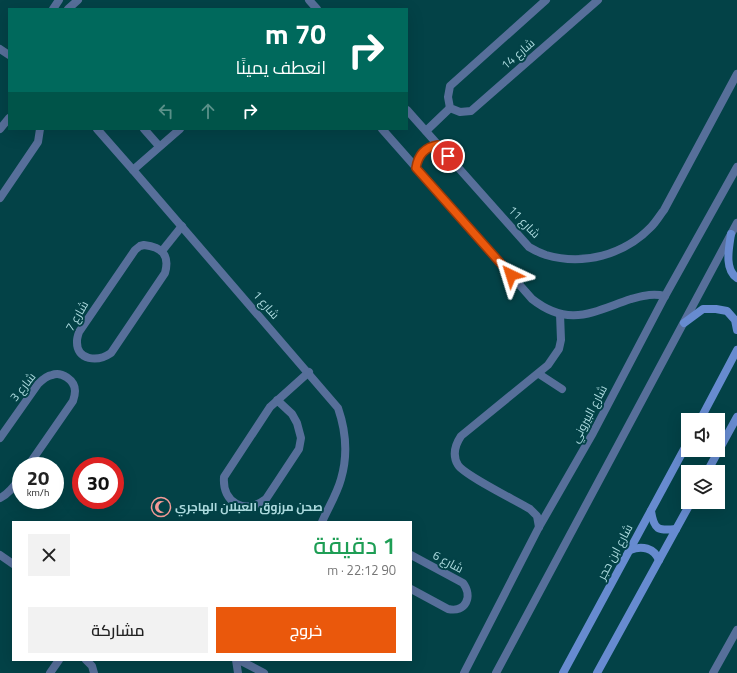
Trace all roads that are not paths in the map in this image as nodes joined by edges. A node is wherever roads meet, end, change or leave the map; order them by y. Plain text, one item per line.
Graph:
1 (78, 0) edge
2 (309, 0) edge
3 (546, 0) edge
4 (598, 0) edge
5 (69, 8) edge
6 (316, 8) edge
7 (737, 74) edge
8 (450, 108) junction
9 (408, 111) edge
10 (8, 119) edge
11 (0, 129) edge
12 (40, 130) edge
13 (97, 130) edge
14 (145, 130) edge
15 (179, 130) edge
16 (383, 130) edge
17 (426, 131) junction
18 (438, 145) junction
19 (159, 146) junction
20 (737, 167) edge
21 (416, 168) junction
22 (133, 170) junction
23 (0, 198) edge
24 (737, 223) edge
25 (182, 226) junction
26 (731, 234) junction
27 (162, 251) junction
28 (737, 278) edge
29 (664, 296) junction
30 (560, 314) junction
31 (684, 323) junction
32 (737, 330) edge
33 (737, 350) edge
34 (309, 372) junction
35 (539, 374) junction
36 (562, 389) dead end
37 (278, 400) junction
38 (704, 413) edge
39 (737, 417) edge
40 (0, 438) edge
41 (681, 455) edge
42 (34, 457) edge
43 (711, 465) edge
44 (12, 489) edge
45 (0, 498) edge
46 (687, 509) edge
47 (651, 511) junction
48 (322, 521) edge
49 (540, 527) junction
50 (676, 529) junction
51 (630, 550) junction
52 (0, 555) edge
53 (412, 556) edge
54 (659, 560) junction
55 (12, 563) edge
56 (412, 590) edge
57 (737, 630) edge
58 (58, 661) edge
59 (87, 661) edge
60 (236, 661) edge
61 (241, 661) edge
62 (469, 665) junction
63 (50, 673) edge
64 (94, 673) edge
65 (238, 673) edge
66 (264, 673) edge
67 (464, 673) edge
68 (474, 673) edge
69 (496, 673) edge
70 (563, 673) edge
71 (597, 673) edge
72 (713, 673) edge

1 - 5 street
2 - 6 street
3 - 8 street, شارع 14
4 - 8 street, شارع 14
7 - 18 street, شارع 11
8 - 17 street
9 - 17 street, شارع 11
10 - 11 street
12 - 23 street
13 - 22 street, شارع 1
14 - 19 street
15 - 19 street
16 - 21 street
17 - 18 street, شارع 11
18 - 21 street
19 - 22 street
20 - 29 street, شارع البيروني
21 - 30 street
22 - 25 street, شارع 1
24 - 26 street
25 - 27 street
25 - 34 street, شارع 1
26 - 28 main road
26 - 31 street
27 - 27 street, شارع 7
29 - 30 street
29 - 49 street, شارع البيروني
30 - 35 street
31 - 32 main road
31 - 69 street
33 - 38 main road
34 - 37 street
34 - 48 street, شارع 1
35 - 36 street
35 - 49 street
37 - 37 street
39 - 43 main road
40 - 42 street, شارع 3
41 - 47 main road, شارع ابن حجر
44 - 45 street
46 - 50 main road
47 - 50 main road
47 - 51 main road, شارع ابن حجر
49 - 62 street, شارع البيروني
50 - 54 main road
51 - 54 main road
51 - 70 main road, شارع ابن حجر
52 - 55 street
53 - 56 street, شارع 6
54 - 71 main road
57 - 72 street
58 - 63 street
59 - 64 street
60 - 65 street
61 - 66 street
62 - 67 street, شارع البيروني
62 - 68 street

